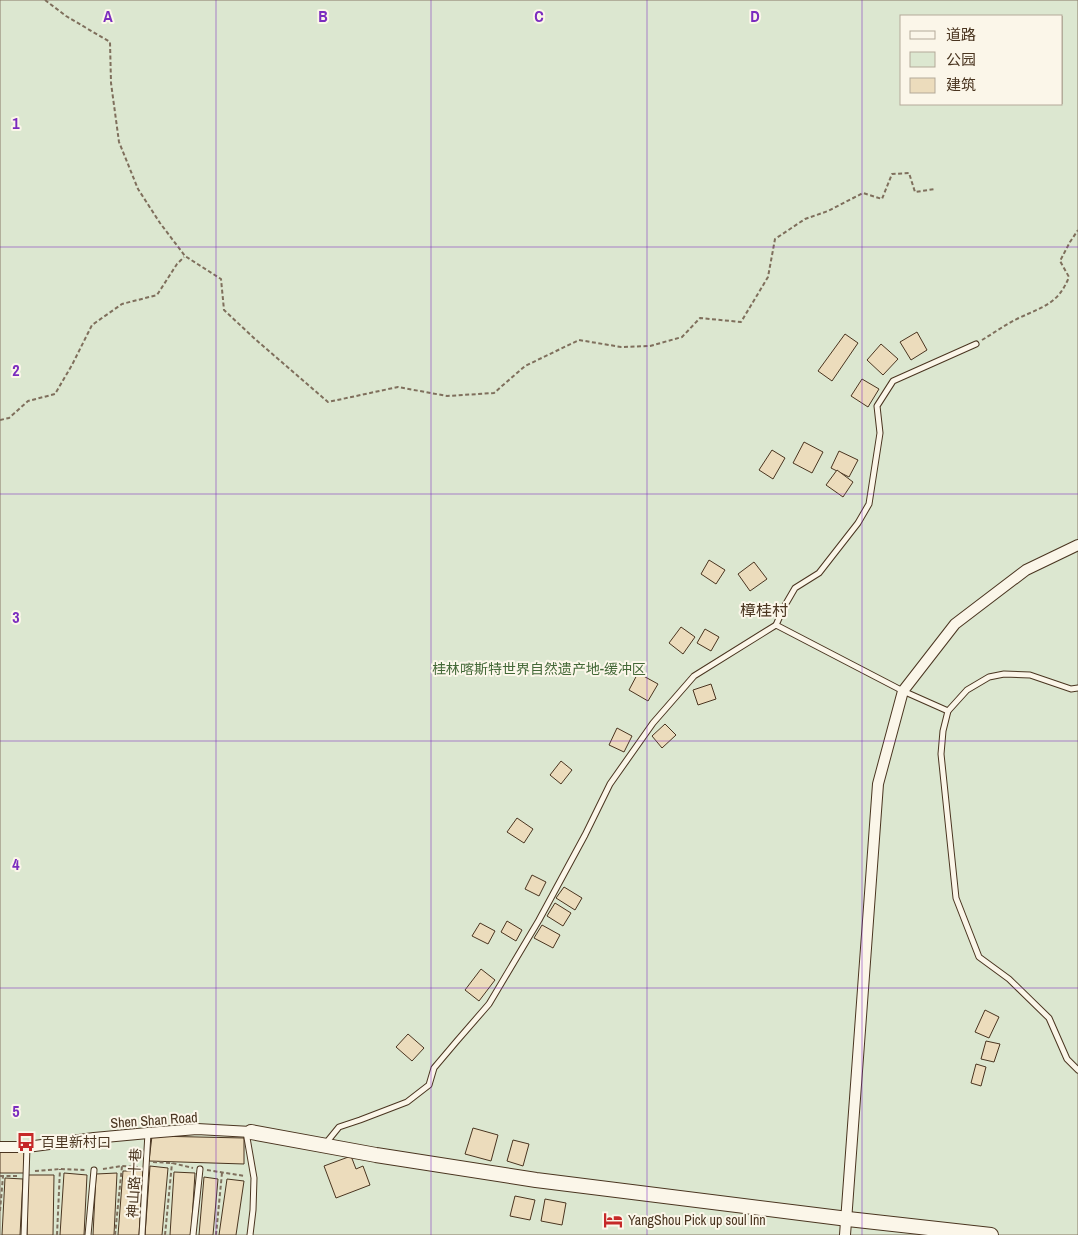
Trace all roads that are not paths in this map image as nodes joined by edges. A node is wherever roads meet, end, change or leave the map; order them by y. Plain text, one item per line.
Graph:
1 (976, 344) road end
2 (1078, 545) edge
3 (776, 625) junction
4 (1078, 688) edge
5 (903, 691) junction
6 (948, 711) junction
7 (1078, 1070) edge
8 (249, 1132) junction
9 (148, 1133) junction
10 (324, 1146) junction
11 (0, 1147) edge
12 (27, 1147) junction
13 (94, 1170) dead end
14 (200, 1170) dead end
15 (848, 1219) junction
16 (24, 1235) edge
17 (88, 1235) edge
18 (142, 1235) edge
19 (193, 1235) edge
20 (250, 1235) edge
21 (846, 1235) edge
22 (991, 1235) edge

1 - 3 lane
2 - 5 street
3 - 5 lane
3 - 10 lane
4 - 6 lane
5 - 6 lane
5 - 15 street
6 - 7 lane
8 - 9 street, Shen Shan Road
8 - 10 main road
8 - 20 lane
9 - 12 street, Shen Shan Road
9 - 18 lane, 神山路十巷
10 - 15 main road
11 - 12 street, Shen Shan Road
12 - 16 lane
13 - 17 lane
14 - 19 lane
15 - 21 street
15 - 22 main road

